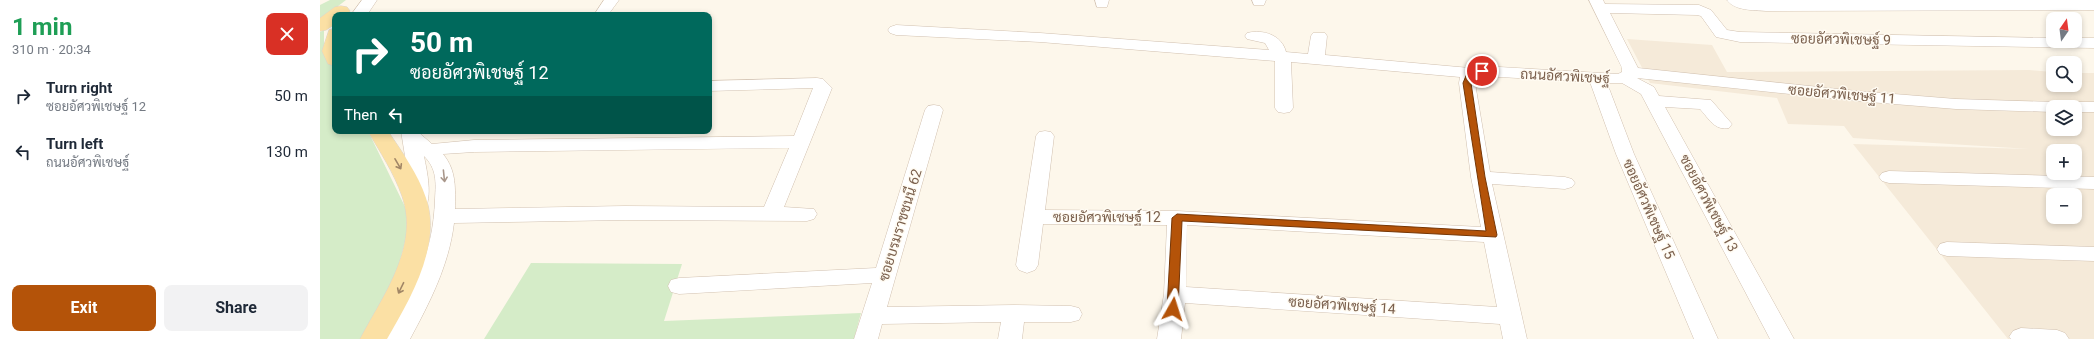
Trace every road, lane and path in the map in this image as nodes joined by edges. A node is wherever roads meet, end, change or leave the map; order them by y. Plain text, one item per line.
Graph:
1 (370, 0) edge
2 (612, 0) edge
3 (1734, 0) edge
4 (1598, 4) edge
5 (2094, 5) edge
6 (361, 12) edge
7 (603, 12) edge
8 (332, 17) edge
9 (320, 26) edge
10 (896, 30) dead end
11 (1253, 36) dead end
12 (1319, 36) dead end
13 (2094, 43) edge
14 (1281, 55) junction
15 (1316, 58) junction
16 (1470, 73) junction
17 (1628, 75) junction
18 (1597, 78) junction
19 (712, 86) edge
20 (1662, 101) junction
21 (2046, 107) edge
22 (2082, 107) edge
23 (2094, 107) edge
24 (1284, 108) dead end
25 (934, 110) dead end
26 (1723, 124) dead end
27 (380, 134) edge
28 (410, 134) edge
29 (1045, 136) dead end
30 (800, 142) junction
31 (427, 150) junction
32 (1481, 177) junction
33 (1890, 177) dead end
34 (1565, 183) dead end
35 (2094, 183) edge
36 (417, 207) junction
37 (771, 214) junction
38 (807, 214) dead end
39 (445, 216) junction
40 (1034, 217) junction
41 (1177, 218) junction
42 (1492, 235) junction
43 (1948, 249) dead end
44 (2094, 254) edge
45 (1027, 265) dead end
46 (884, 275) junction
47 (680, 286) dead end
48 (1175, 294) junction
49 (1014, 313) junction
50 (1070, 314) dead end
51 (874, 316) junction
52 (1510, 316) junction
53 (2021, 338) dead end
54 (373, 339) edge
55 (398, 339) edge
56 (866, 339) edge
57 (1010, 339) edge
58 (1169, 339) edge
59 (1515, 339) edge
60 (1706, 339) edge
61 (1782, 339) edge
62 (2057, 339) edge

1 - 6 street
2 - 7 street
3 - 5 street
4 - 13 street, ซอยอัศวพิเชษฐ์ 9
4 - 17 street, ถนนอัศวพิเชษฐ์
8 - 9 main road
10 - 14 street, ถนนอัศวพิเชษฐ์
11 - 14 street
12 - 15 street
14 - 15 street, ถนนอัศวพิเชษฐ์
14 - 24 street
15 - 16 street, ถนนอัศวพิเชษฐ์
16 - 18 street, ถนนอัศวพิเชษฐ์
16 - 32 street
17 - 18 street, ถนนอัศวพิเชษฐ์
17 - 20 street, ซอยอัศวพิเชษฐ์ 13
17 - 21 street, ซอยอัศวพิเชษฐ์ 11
18 - 60 street, ซอยอัศวพิเชษฐ์ 15
19 - 30 street
20 - 26 street
20 - 61 street, ซอยอัศวพิเชษฐ์ 13
22 - 23 street
25 - 46 street, ซอยบรมราชชนนี 62
27 -> 36 main road
28 - 31 street
28 - 36 street
29 - 40 street
30 - 31 street
30 - 37 street
31 -> 39 street
32 - 34 street
32 - 42 street
33 - 35 street
36 -> 54 main road
37 - 38 street
37 - 39 street
39 - 55 street
40 - 41 street, ซอยอัศวพิเชษฐ์ 12
40 - 45 street
41 - 42 street, ซอยอัศวพิเชษฐ์ 12
41 - 48 street
42 - 52 street
43 - 44 street
46 - 47 street
46 - 51 street, ซอยบรมราชชนนี 62
48 - 52 street, ซอยอัศวพิเชษฐ์ 14
48 - 58 street
49 - 50 street
49 - 51 street
49 - 57 street
51 - 56 street, ซอยบรมราชชนนี 62
52 - 59 street
53 - 62 street

